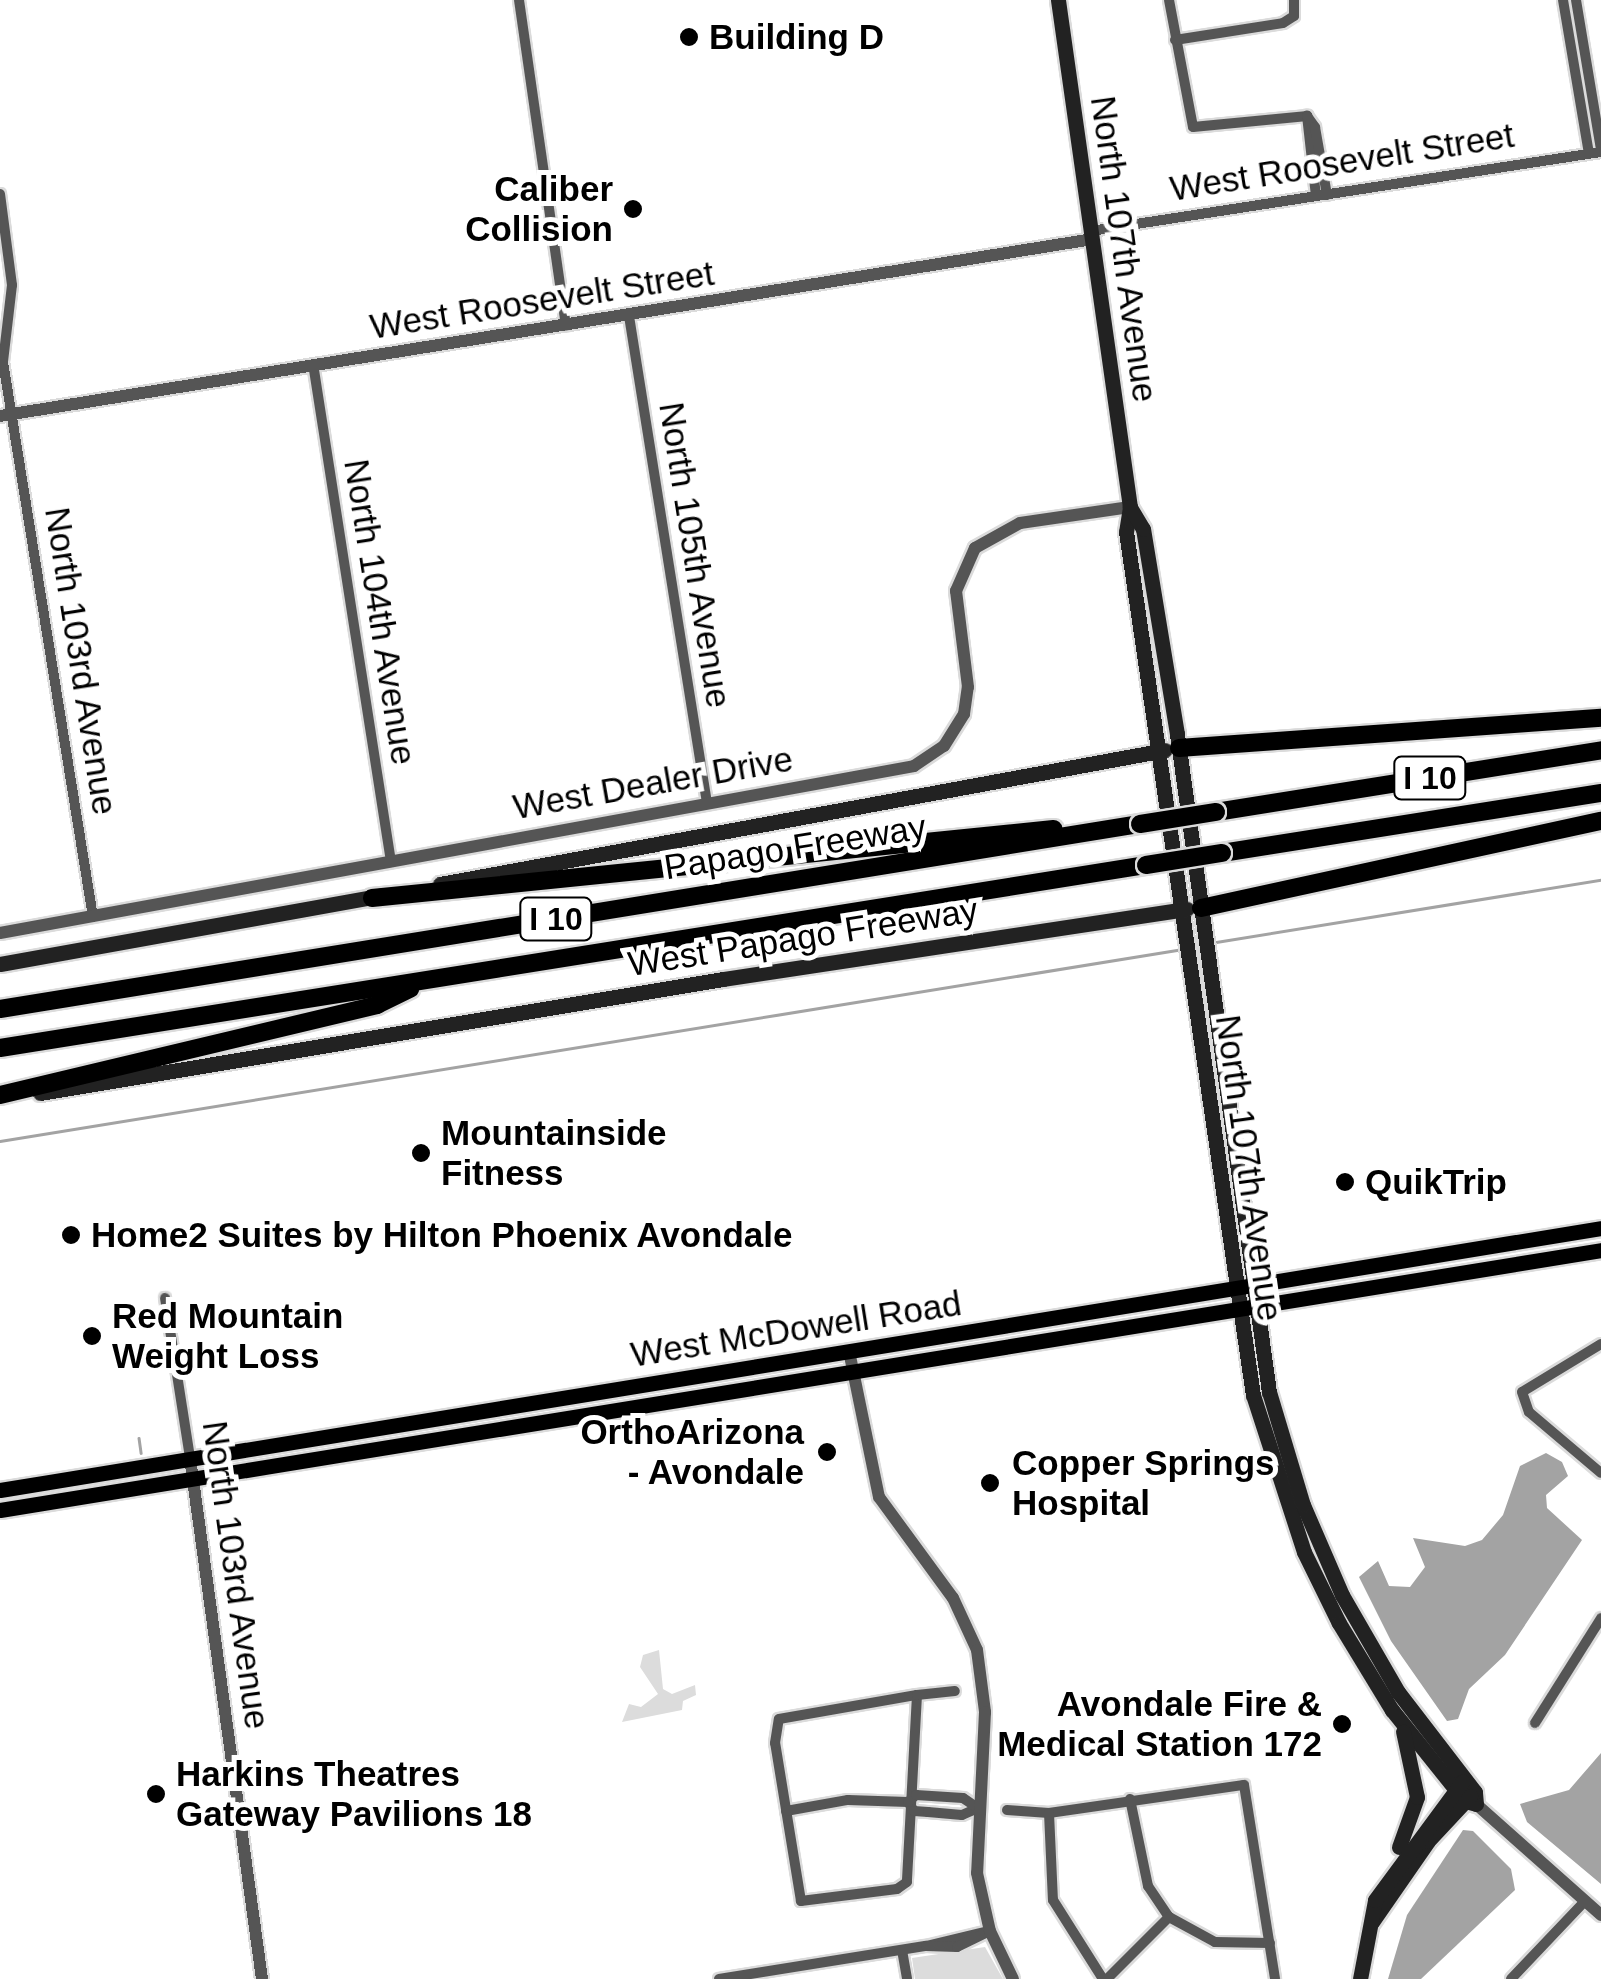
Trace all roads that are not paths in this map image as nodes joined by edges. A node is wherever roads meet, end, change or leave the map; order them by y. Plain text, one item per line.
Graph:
1 (519, 0) edge
2 (1058, 0) edge
3 (1169, 0) edge
4 (1294, 0) edge
5 (1563, 0) edge
6 (1576, 0) edge
7 (1580, 26) junction
8 (1567, 28) junction
9 (1176, 40) junction
10 (1597, 152) edge
11 (0, 194) edge
12 (1321, 196) junction
13 (1092, 235) junction
14 (628, 316) junction
15 (566, 326) junction
16 (314, 370) junction
17 (5, 416) edge
18 (1130, 508) junction
19 (1601, 718) edge
20 (1179, 748) junction
21 (1601, 750) edge
22 (1157, 751) junction
23 (1601, 792) edge
24 (707, 803) junction
25 (1601, 822) edge
26 (1109, 829) junction
27 (391, 862) junction
28 (372, 898) junction
29 (1201, 908) junction
30 (1180, 910) junction
31 (93, 917) junction
32 (0, 933) edge
33 (0, 964) edge
34 (427, 980) junction
35 (1, 1009) edge
36 (1197, 1015) junction
37 (0, 1048) edge
38 (0, 1097) edge
39 (1230, 1110) junction
40 (1211, 1114) junction
41 (1238, 1174) junction
42 (1601, 1228) edge
43 (1601, 1250) edge
44 (1253, 1282) junction
45 (1235, 1285) junction
46 (165, 1298) dead end
47 (1256, 1308) junction
48 (1239, 1311) junction
49 (1601, 1344) edge
50 (849, 1350) junction
51 (852, 1373) junction
52 (190, 1458) junction
53 (1601, 1473) edge
54 (193, 1478) junction
55 (2, 1499) edge
56 (1601, 1618) edge
57 (1376, 1672) junction
58 (955, 1691) dead end
59 (917, 1695) junction
60 (1392, 1710) junction
61 (1536, 1723) dead end
62 (1467, 1792) junction
63 (939, 1796) junction
64 (1130, 1799) junction
65 (908, 1802) junction
66 (978, 1808) junction
67 (1007, 1810) dead end
68 (786, 1811) junction
69 (938, 1813) junction
70 (1049, 1813) junction
71 (1386, 1878) junction
72 (1584, 1902) junction
73 (1601, 1914) edge
74 (1169, 1916) junction
75 (1372, 1922) junction
76 (990, 1931) junction
77 (1270, 1943) junction
78 (902, 1950) junction
79 (262, 1979) edge
80 (719, 1979) edge
81 (907, 1979) edge
82 (1013, 1979) edge
83 (1105, 1979) edge
84 (1274, 1979) edge
85 (1360, 1979) edge
86 (1511, 1979) edge

1 - 15 street
2 - 13 main road, North 107th Avenue
3 - 9 street
4 - 9 street
5 - 8 street
6 - 7 street
7 - 8 street
7 - 10 street
8 - 10 street
9 - 12 street
10 - 12 street, West Roosevelt Street
11 - 17 street, North 103rd Avenue
12 - 13 street, West Roosevelt Street
13 - 14 street, West Roosevelt Street
13 - 18 main road, North 107th Avenue
14 - 15 street, West Roosevelt Street
14 - 24 street, North 105th Avenue
15 - 16 street, West Roosevelt Street
16 - 17 street, West Roosevelt Street
16 - 27 street, North 104th Avenue
17 - 31 street, North 103rd Avenue
18 - 20 main road, North 107th Avenue
18 - 22 main road, North 107th Avenue
18 - 24 street, West Dealer Drive
19 - 20 highway
20 - 22 main road
20 - 29 main road, North 107th Avenue
21 - 26 highway, Papago Freeway / I 10, bridge
22 - 28 main road
22 - 30 main road, North 107th Avenue
23 - 34 highway, Papago Freeway / I 10, bridge
24 - 27 street, West Dealer Drive
25 - 29 highway
26 - 28 highway
26 - 35 highway, Papago Freeway / I 10
27 - 31 street, West Dealer Drive
28 - 33 main road
29 - 30 main road, West Papago Freeway
29 - 39 main road, North 107th Avenue
30 - 36 main road, North 107th Avenue
30 - 38 main road, West Papago Freeway
31 - 32 street, West Dealer Drive
34 - 37 highway, Papago Freeway / I 10
34 - 38 highway
36 - 39 main road
36 - 40 main road, North 107th Avenue
39 - 41 main road, North 107th Avenue
40 - 41 main road
40 - 45 main road, North 107th Avenue
41 - 44 main road, North 107th Avenue
42 - 44 main road, West McDowell Road
43 - 47 main road, West McDowell Road
44 - 45 main road, West McDowell Road
44 - 47 main road, North 107th Avenue
45 - 48 main road, North 107th Avenue
45 - 50 main road, West McDowell Road
46 - 52 street, North 103rd Avenue
47 - 48 main road, West McDowell Road
47 - 57 main road, North 107th Avenue
48 - 51 main road, West McDowell Road
48 - 57 main road, North 107th Avenue
49 - 53 street
50 - 51 street
50 - 52 main road, West McDowell Road
51 - 54 main road, West McDowell Road
51 - 66 street
52 - 54 street, North 103rd Avenue
52 - 55 main road, West McDowell Road
54 - 55 main road, West McDowell Road
54 - 79 street, North 103rd Avenue
56 - 61 street
57 - 60 main road, North 107th Avenue
57 - 62 main road, North 107th Avenue
58 - 59 street
59 - 65 street
59 - 68 street
60 - 62 main road, North 107th Avenue
60 - 71 main road
62 - 71 main road
62 - 72 street
62 - 75 main road
63 - 65 street
63 - 66 street
63 - 69 street
64 - 70 street
64 - 74 street
64 - 77 street
65 - 68 street
65 - 68 street
65 - 69 street
66 - 69 street
66 - 76 street
67 - 70 street
70 - 83 street
71 - 75 main road
72 - 73 street
72 - 86 street
74 - 77 street
74 - 83 street
75 - 85 main road
76 - 78 street
76 - 82 street
77 - 84 street
78 - 80 street
78 - 81 street

